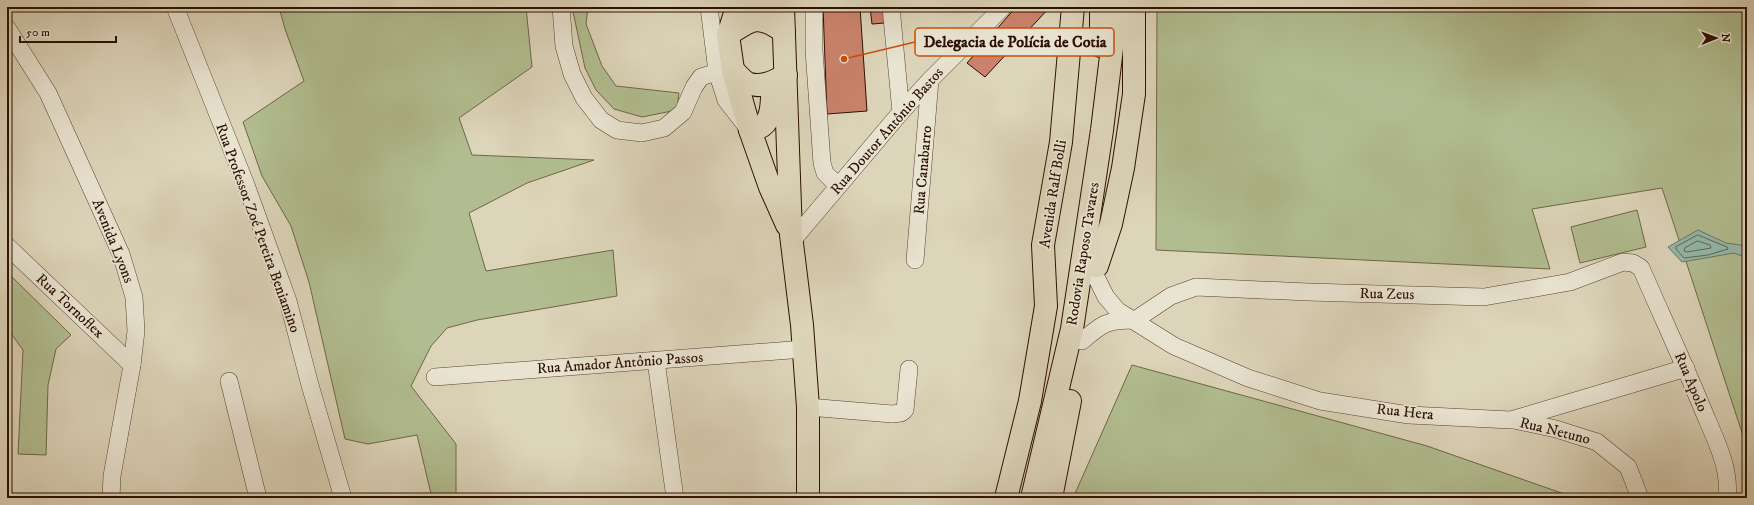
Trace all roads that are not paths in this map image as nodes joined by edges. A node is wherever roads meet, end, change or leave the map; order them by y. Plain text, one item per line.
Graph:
1 (175, 7) edge
2 (561, 7) edge
3 (710, 7) edge
4 (737, 7) edge
5 (783, 7) edge
6 (814, 7) edge
7 (891, 7) edge
8 (1003, 7) edge
9 (1073, 7) edge
10 (1101, 7) edge
11 (1117, 7) edge
12 (1128, 7) edge
13 (1134, 7) edge
14 (7, 28) edge
15 (784, 32) junction
16 (728, 35) junction
17 (725, 71) junction
18 (779, 79) junction
19 (930, 80) junction
20 (901, 112) junction
21 (750, 130) junction
22 (1102, 130) junction
23 (838, 186) junction
24 (791, 238) junction
25 (7, 246) edge
26 (915, 260) dead end
27 (1641, 268) joint
28 (1096, 270) junction
29 (1135, 320) junction
30 (1082, 341) junction
31 (804, 349) junction
32 (656, 361) junction
33 (132, 365) junction
34 (1686, 368) junction
35 (908, 369) dead end
36 (435, 377) dead end
37 (229, 381) dead end
38 (808, 407) junction
39 (1511, 420) junction
40 (111, 498) edge
41 (258, 498) edge
42 (343, 498) edge
43 (675, 498) edge
44 (808, 498) edge
45 (1006, 498) edge
46 (1032, 498) edge
47 (1050, 498) edge
48 (1640, 498) edge
49 (1727, 498) edge

1 - 42 street, Rua Professor Zoé Pereira Beniamino
2 - 17 street
3 - 17 street
4 - 16 main road
5 - 15 main road
6 - 23 street
7 - 20 street
8 - 19 street, Rua Doutor Antônio Bastos
9 - 45 main road, Avenida Ralf Bolli
10 - 22 main road
11 - 22 main road, Rodovia Raposo Tavares
12 - 28 main road, Rodovia Raposo Tavares
13 - 28 main road
14 - 33 street, Avenida Lyons
15 - 16 main road
15 - 18 main road
16 - 17 main road
17 - 18 main road
17 - 21 main road
18 - 21 main road
18 - 24 main road
19 - 20 street, Rua Doutor Antônio Bastos
19 - 26 street, Rua Canabarro
20 - 23 street, Rua Doutor Antônio Bastos
21 - 24 main road
22 - 46 main road, Rodovia Raposo Tavares
23 - 24 street, Rua Doutor Antônio Bastos
24 - 31 main road
25 - 33 street, Rua Tornoflex
27 - 29 street, Rua Zeus
27 - 34 street, Rua Apolo
28 - 29 street, Rua Hera
28 - 30 main road, Rodovia Raposo Tavares
29 - 30 street
29 - 39 street, Rua Hera
30 - 47 main road, Rodovia Raposo Tavares
31 - 32 street, Rua Amador Antônio Passos
31 - 38 main road
32 - 36 street, Rua Amador Antônio Passos
32 - 43 street
33 - 40 street, Avenida Lyons
34 - 39 street, Rua Hera
34 - 49 street, Rua Apolo
35 - 38 street
37 - 41 street
38 - 44 main road
39 - 48 street, Rua Netuno

